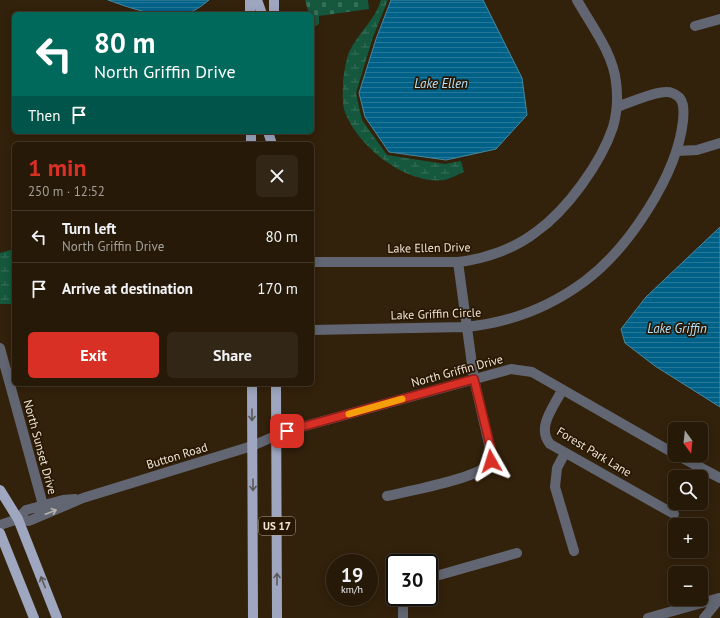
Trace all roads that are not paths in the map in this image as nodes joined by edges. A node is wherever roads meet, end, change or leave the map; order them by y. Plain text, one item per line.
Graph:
1 (250, 0) edge
2 (257, 0) edge
3 (274, 0) edge
4 (577, 0) edge
5 (250, 12) edge
6 (261, 12) edge
7 (274, 12) edge
8 (720, 19) edge
9 (695, 26) dead end
10 (617, 107) junction
11 (720, 143) edge
12 (677, 151) junction
13 (314, 262) edge
14 (458, 262) junction
15 (465, 327) junction
16 (314, 330) edge
17 (0, 348) edge
18 (474, 379) junction
19 (252, 386) edge
20 (276, 386) edge
21 (562, 390) junction
22 (276, 434) junction
23 (252, 446) junction
24 (668, 450) edge
25 (565, 453) junction
26 (691, 462) edge
27 (720, 478) edge
28 (0, 490) edge
29 (387, 496) dead end
30 (83, 498) junction
31 (42, 505) junction
32 (674, 514) dead end
33 (18, 519) junction
34 (0, 525) edge
35 (0, 533) edge
36 (574, 551) dead end
37 (517, 553) dead end
38 (438, 575) edge
39 (720, 598) edge
40 (403, 606) edge
41 (253, 616) edge
42 (34, 618) edge
43 (57, 618) edge
44 (277, 618) edge
45 (403, 618) edge
46 (648, 618) edge
47 (704, 618) edge

1 - 5 main road
2 - 6 main road
3 - 7 main road
4 - 10 street, Lake Ellen Drive
8 - 9 street
10 - 12 street, Lake Griffin Circle
10 - 14 street, Lake Ellen Drive
11 - 12 street
12 - 15 street, Lake Griffin Circle
13 - 14 street, Lake Ellen Drive
14 - 15 street
15 - 16 street, Lake Griffin Circle
15 - 18 street
17 - 31 street, North Sunset Drive
18 - 21 street, North Griffin Drive
18 - 22 street, North Griffin Drive
18 - 29 street
19 -> 23 main road, US 17
20 - 22 main road, US 17
21 - 24 street, North Griffin Drive
21 - 25 street, Forest Park Lane
22 - 23 street, Button Road
44 -> 22 main road, US 17
23 - 30 street, Button Road
23 -> 41 main road, US 17
25 - 32 street, Forest Park Lane
25 - 36 street
26 - 27 street, North Griffin Drive
28 - 33 main road
30 - 31 street, Button Road
33 -> 30 street, Button Road
31 - 33 street, Button Road
33 - 34 street, Button Road
43 -> 33 main road
35 - 42 main road
37 - 38 street
39 - 46 street
39 - 47 street
40 - 45 street

